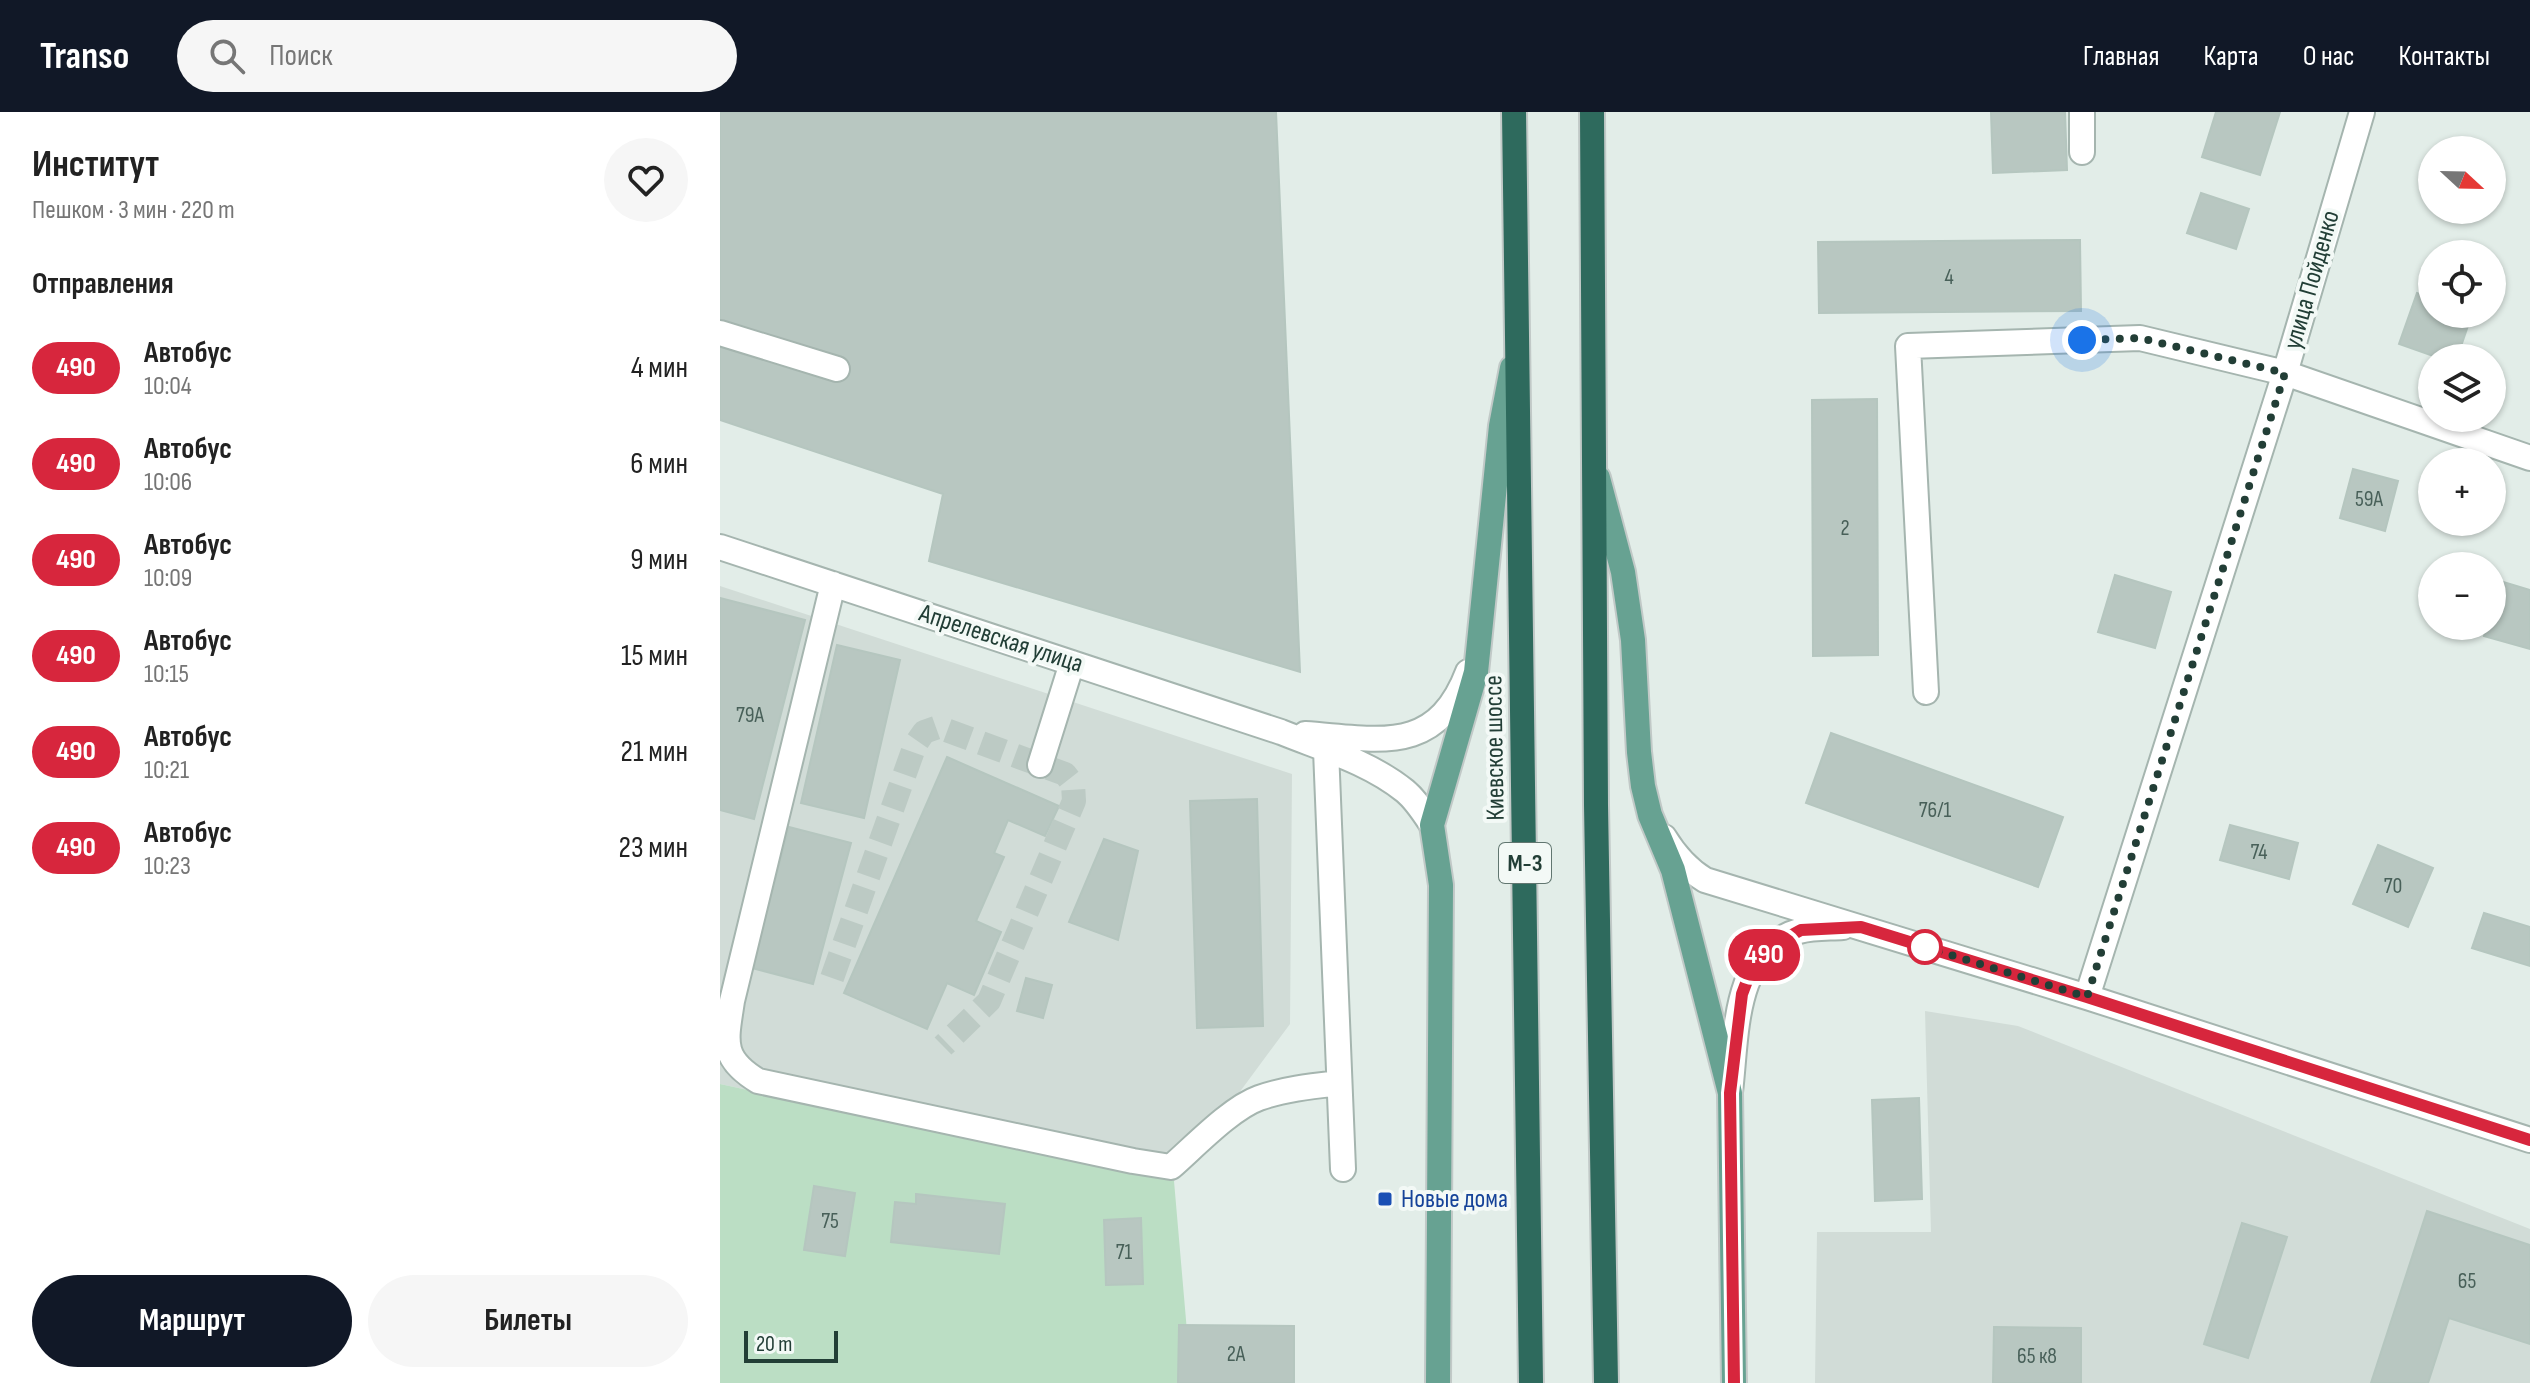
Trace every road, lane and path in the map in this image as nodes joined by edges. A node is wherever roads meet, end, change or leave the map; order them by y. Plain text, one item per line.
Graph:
1 (1514, 112) edge
2 (1592, 112) edge
3 (2082, 112) edge
4 (2362, 112) edge
5 (2082, 152) dead end
6 (720, 333) edge
7 (1516, 342) junction
8 (837, 369) dead end
9 (2285, 373) junction
10 (2530, 458) edge
11 (1594, 466) junction
12 (720, 547) edge
13 (833, 584) junction
14 (1481, 640) junction
15 (1072, 663) junction
16 (1926, 692) dead end
17 (1281, 732) junction
18 (1326, 750) junction
19 (1040, 765) dead end
20 (1650, 815) junction
21 (1432, 825) junction
22 (1861, 927) junction
23 (2087, 997) junction
24 (1339, 1083) junction
25 (1730, 1093) junction
26 (2530, 1140) edge
27 (1343, 1169) dead end
28 (1438, 1383) edge
29 (1531, 1383) edge
30 (1606, 1383) edge
31 (1734, 1383) edge

1 - 7 highway, Киевское шоссе / М-3
2 - 11 highway
3 - 5 street
4 - 9 street, улица Пойденко
6 - 8 street
7 - 14 main road
7 - 29 highway, Киевское шоссе / М-3
9 - 10 street
9 - 16 street
9 - 23 street, улица Пойденко
11 - 20 main road
11 - 30 highway
12 - 13 street, Апрелевская улица
13 - 15 street, Апрелевская улица
13 - 24 street
14 - 17 street
14 - 21 main road
15 - 17 street, Апрелевская улица
15 - 19 street
17 - 18 street
18 - 21 street
18 - 24 street
20 - 22 street
20 - 25 main road
21 - 28 main road
22 - 23 street
22 - 25 street
23 - 26 street
24 - 27 street
25 - 31 main road

